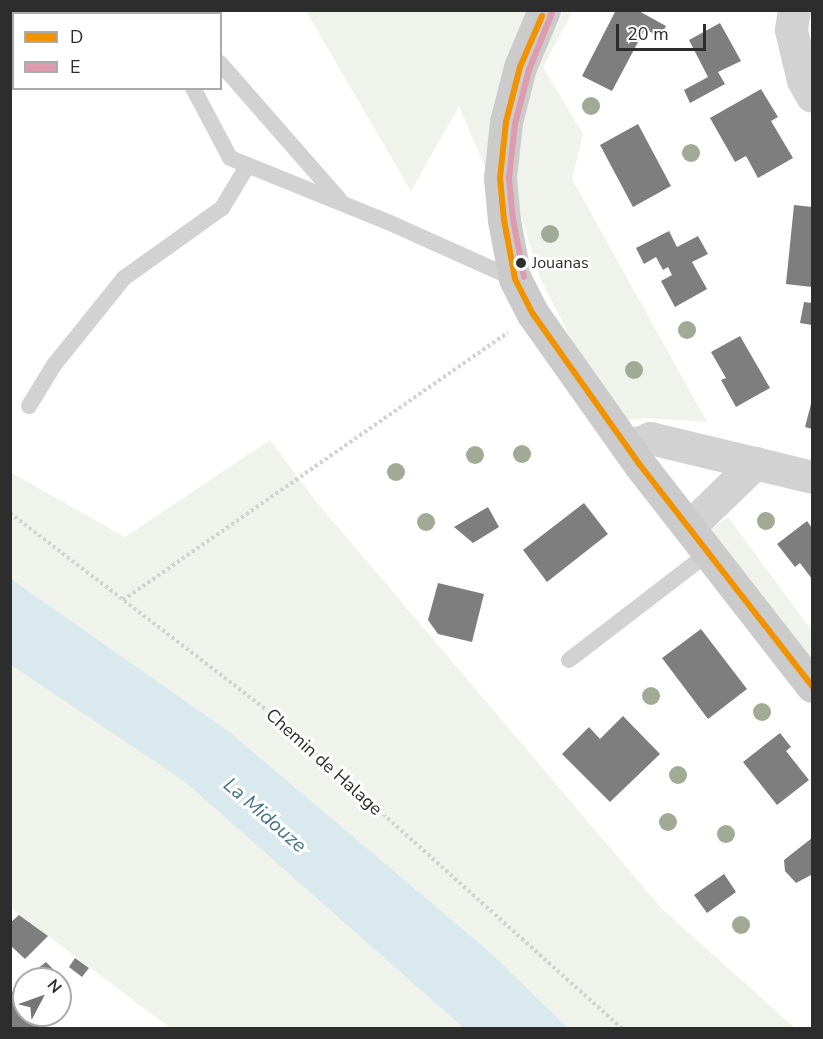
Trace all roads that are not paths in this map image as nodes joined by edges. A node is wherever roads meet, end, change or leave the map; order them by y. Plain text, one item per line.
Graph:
1 (544, 10) edge
2 (794, 10) edge
3 (222, 65) edge
4 (194, 90) edge
5 (813, 96) edge
6 (248, 165) junction
7 (343, 204) junction
8 (515, 279) junction
9 (29, 405) dead end
10 (627, 447) junction
11 (755, 463) junction
12 (813, 477) edge
13 (690, 526) junction
14 (710, 552) junction
15 (569, 660) dead end
16 (813, 686) edge

1 - 8 street
2 - 5 street
3 - 7 lane
4 - 6 lane
6 - 7 lane
6 - 9 lane
7 - 8 lane
8 - 10 street
10 - 11 street
10 - 13 street
11 - 12 street
11 - 13 street
13 - 14 street
14 - 15 lane
14 - 16 street

